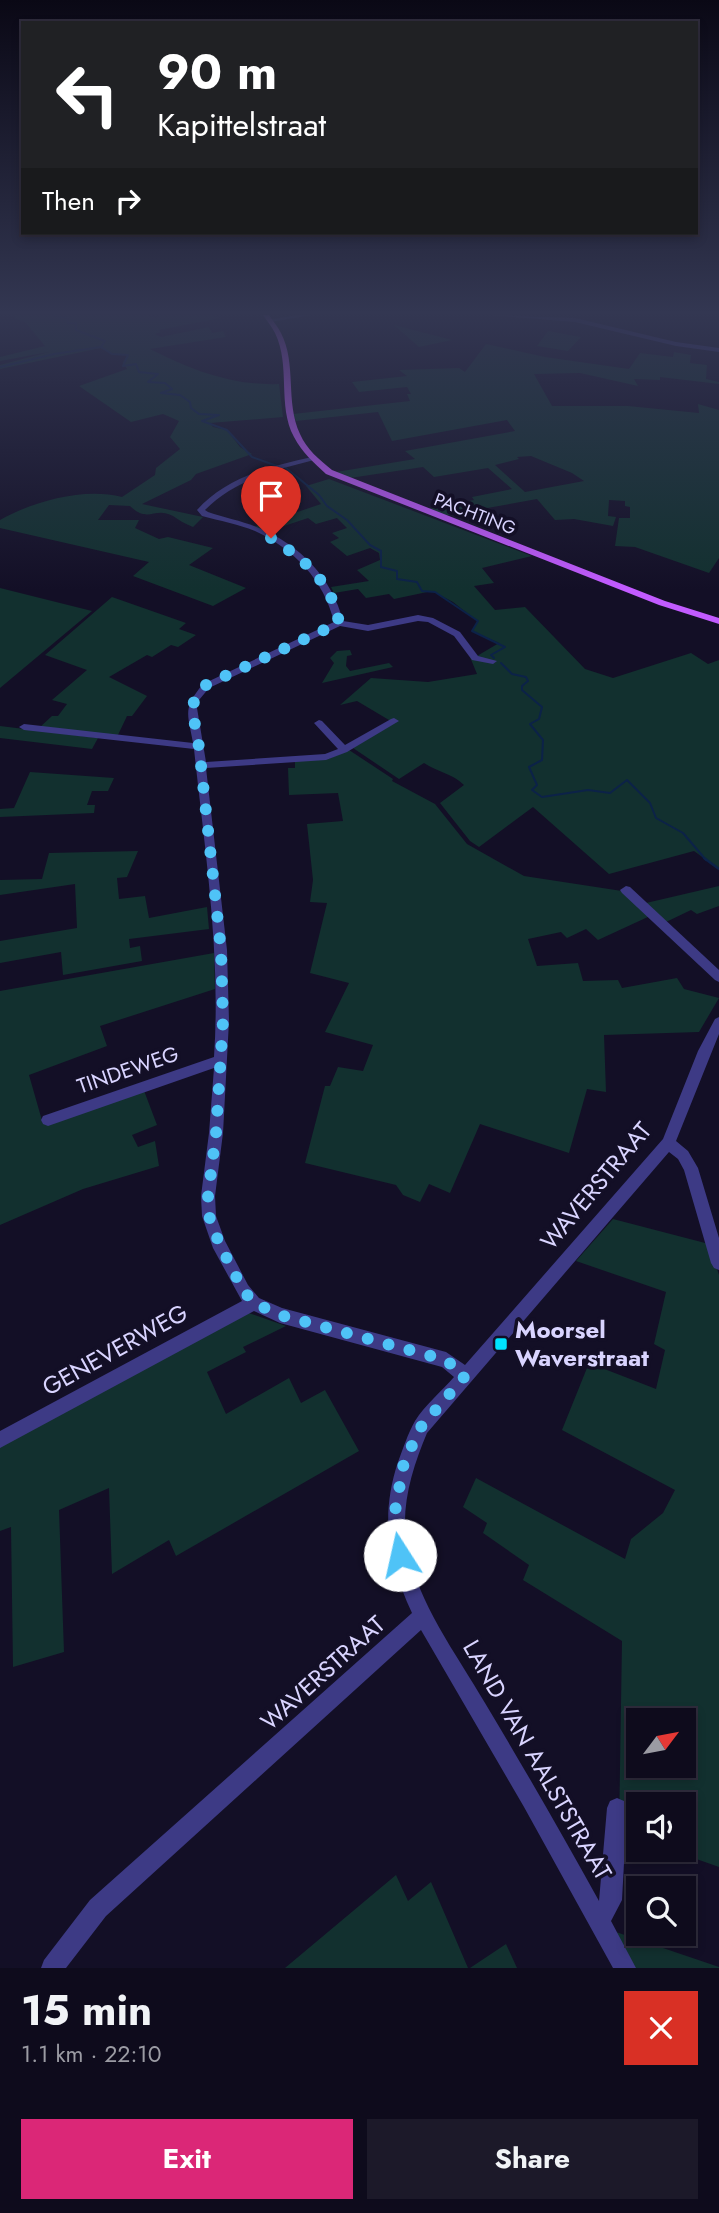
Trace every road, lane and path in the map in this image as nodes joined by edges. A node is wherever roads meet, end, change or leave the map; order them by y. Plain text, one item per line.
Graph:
1 (288, 407) edge
2 (312, 459) junction
3 (719, 621) edge
4 (339, 623) junction
5 (493, 661) dead end
6 (394, 721) dead end
7 (319, 723) dead end
8 (24, 727) dead end
9 (199, 747) junction
10 (344, 750) junction
11 (201, 765) junction
12 (625, 890) dead end
13 (719, 977) edge
14 (719, 1022) edge
15 (221, 1060) junction
16 (48, 1120) dead end
17 (668, 1143) junction
18 (719, 1263) edge
19 (254, 1303) junction
20 (465, 1376) junction
21 (0, 1440) edge
22 (423, 1616) junction
23 (617, 1808) dead end
24 (598, 1917) junction
25 (52, 1968) edge
26 (625, 1968) edge

1 - 2 main road, PACHTING
2 - 3 main road, PACHTING
2 - 4 street
4 - 5 street
4 - 9 street
6 - 10 street
7 - 10 street
8 - 9 street
9 - 11 street
10 - 11 street
11 - 15 street
12 - 13 street
14 - 17 street, WAVERSTRAAT
15 - 16 street, TINDEWEG
15 - 19 street
17 - 18 street
17 - 20 street, WAVERSTRAAT
19 - 20 street
19 - 21 street, GENEVERWEG
20 - 22 street, WAVERSTRAAT
22 - 24 street, LAND VAN AALSTSTRAAT
22 - 25 street, WAVERSTRAAT
23 - 24 street
24 - 26 street, LAND VAN AALSTSTRAAT

